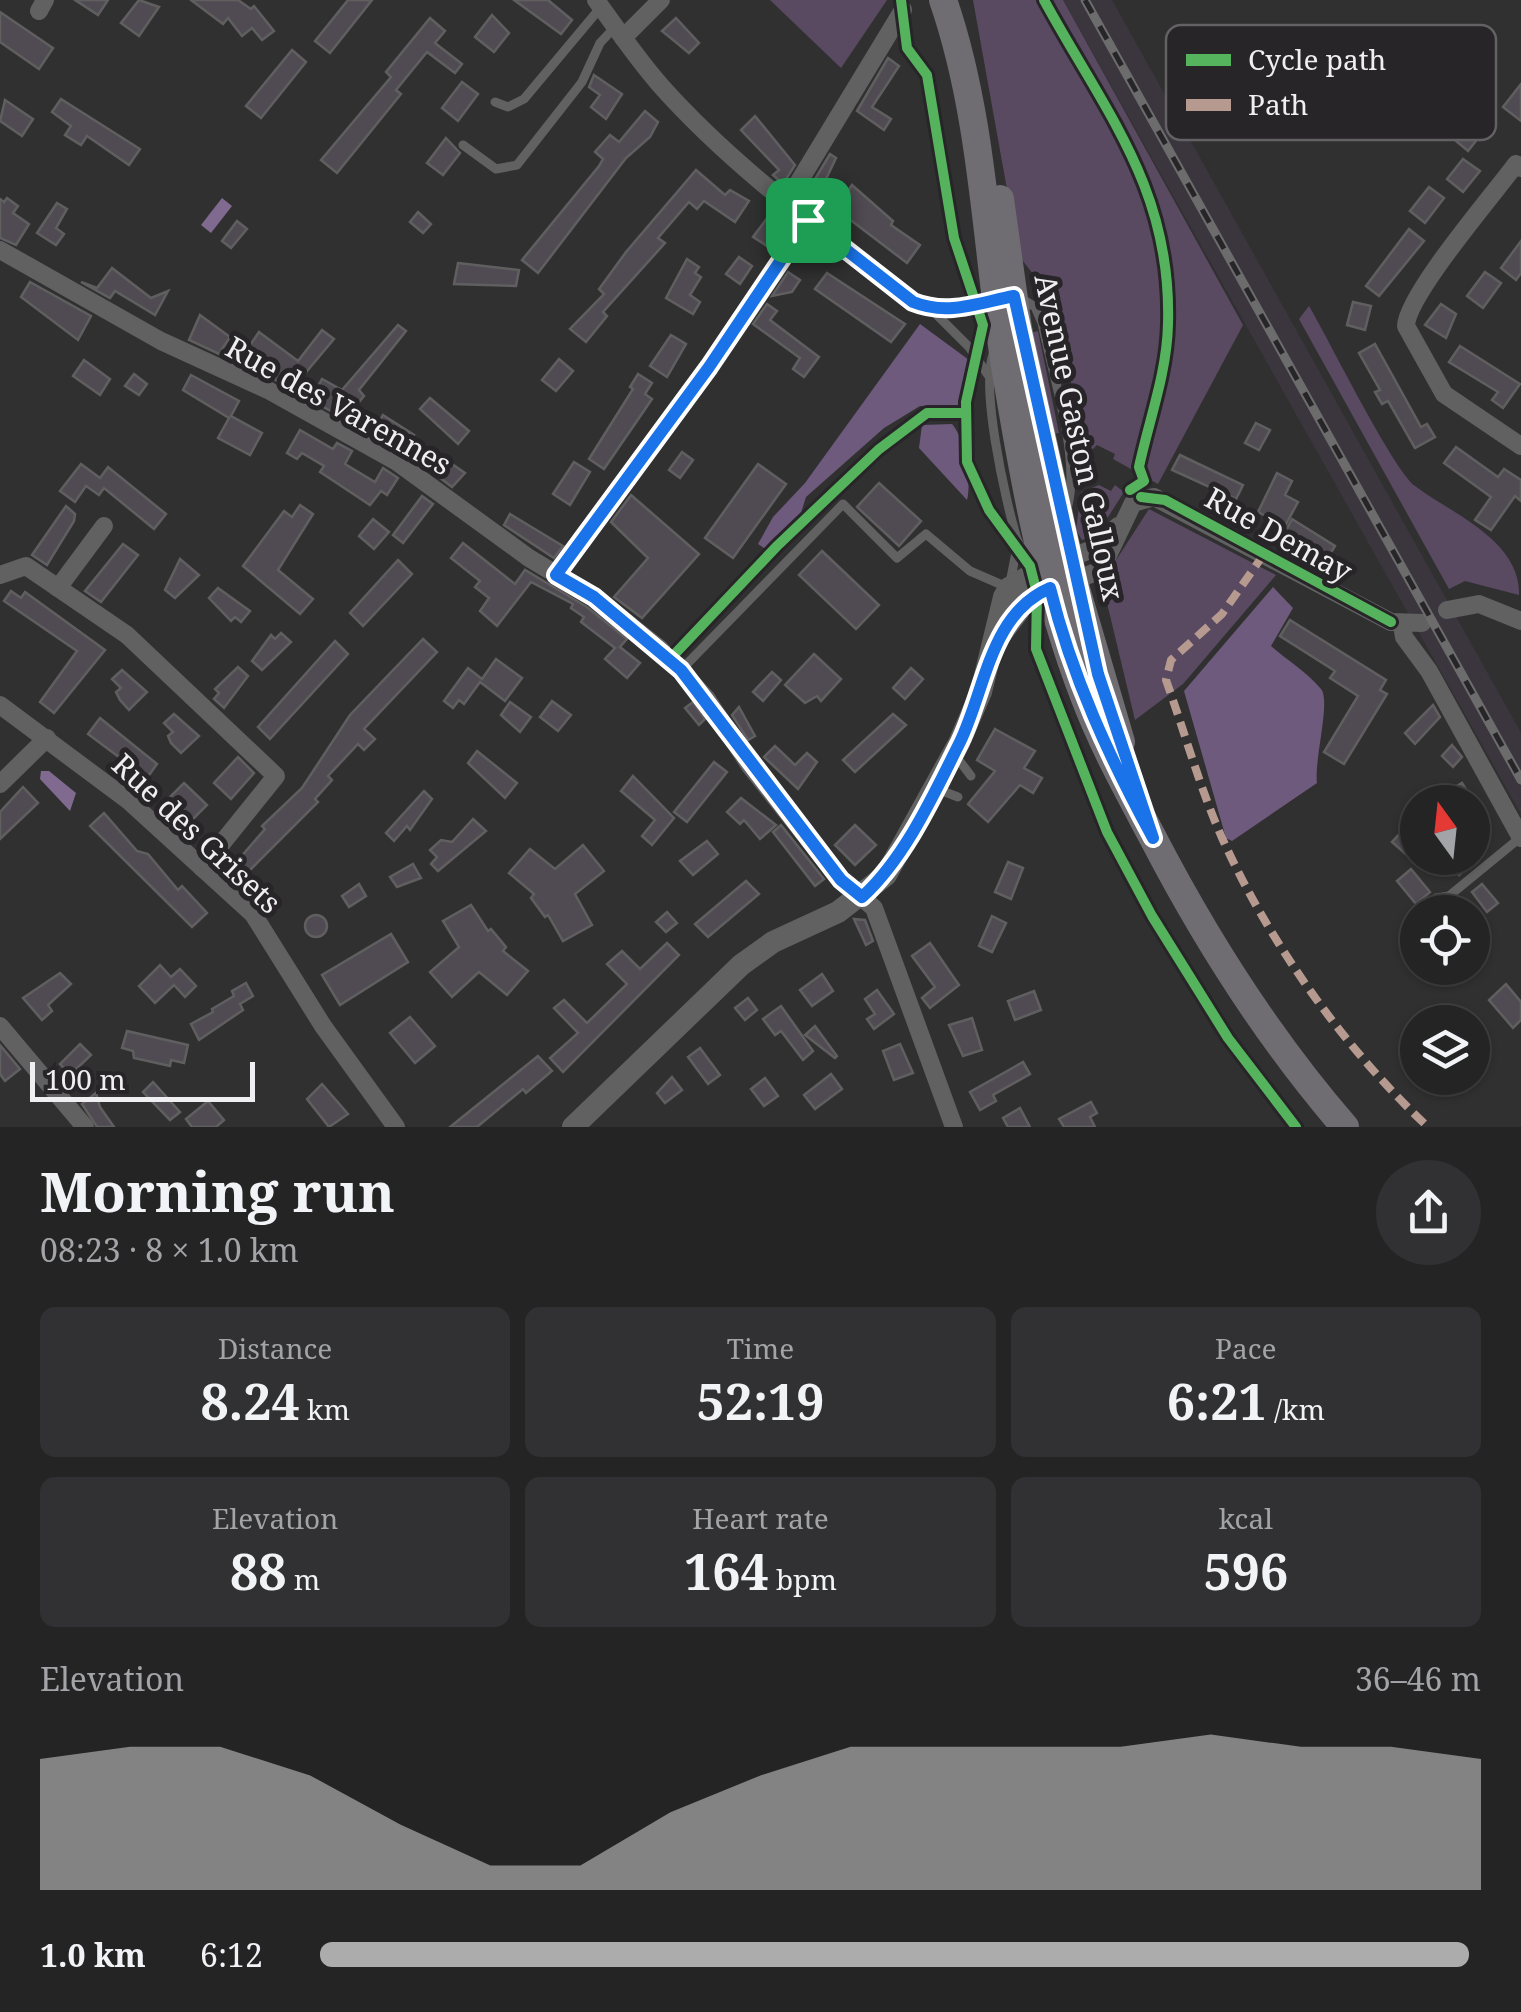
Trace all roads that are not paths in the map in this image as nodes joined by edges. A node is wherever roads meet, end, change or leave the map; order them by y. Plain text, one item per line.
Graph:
1 (662, 0) edge
2 (944, 0) edge
3 (959, 0) edge
4 (598, 4) edge
5 (903, 10) dead end
6 (620, 33) junction
7 (495, 102) dead end
8 (463, 145) dead end
9 (1521, 168) edge
10 (786, 203) junction
11 (808, 220) junction
12 (0, 250) edge
13 (1005, 298) junction
14 (931, 309) junction
15 (1001, 340) junction
16 (988, 376) junction
17 (1521, 446) edge
18 (104, 526) dead end
19 (1018, 542) junction
20 (1055, 573) junction
21 (0, 575) edge
22 (556, 575) junction
23 (58, 588) junction
24 (1008, 588) junction
25 (1447, 610) dead end
26 (1521, 622) edge
27 (1422, 623) dead end
28 (1402, 624) junction
29 (996, 642) junction
30 (681, 670) junction
31 (0, 705) edge
32 (46, 738) junction
33 (954, 752) junction
34 (971, 776) dead end
35 (0, 784) edge
36 (934, 788) junction
37 (958, 797) dead end
38 (1521, 838) edge
39 (202, 868) junction
40 (1449, 895) edge
41 (862, 897) junction
42 (0, 1026) edge
43 (85, 1127) edge
44 (396, 1127) edge
45 (573, 1127) edge
46 (954, 1127) edge
47 (1346, 1127) edge

1 - 6 street
2 - 13 main road, Avenue Gaston Galloux
3 - 13 main road, Avenue Gaston Galloux
4 - 6 street
4 - 7 lane
5 - 10 street
6 - 8 lane
6 - 10 street
9 - 17 street
10 - 11 street
11 - 14 street
11 - 22 street
12 - 22 street, Rue des Varennes
13 - 14 street
13 - 15 main road, Avenue Gaston Galloux
13 - 20 main road, Avenue Gaston Galloux
14 - 16 lane
15 - 16 lane
15 - 20 main road, Avenue Gaston Galloux
16 - 19 lane
18 - 23 street
19 - 20 lane
19 - 24 lane
20 - 24 street
20 - 28 street, Rue Demay
20 - 29 street
20 - 47 main road, Avenue Gaston Galloux
21 - 23 street
22 - 30 street, Rue des Varennes
23 - 39 street
24 - 29 street
24 - 30 lane
25 - 26 street
27 - 28 street
28 - 38 street
29 - 33 street
30 - 41 street, Rue des Varennes
31 - 32 street, Rue des Grisets
32 - 35 street
32 - 39 street, Rue des Grisets
33 - 34 lane
33 - 36 street
36 - 37 lane
36 - 41 street
38 - 40 lane
39 - 44 street, Rue des Grisets
41 - 45 street
41 - 46 street, Rue des Varennes
42 - 43 street

